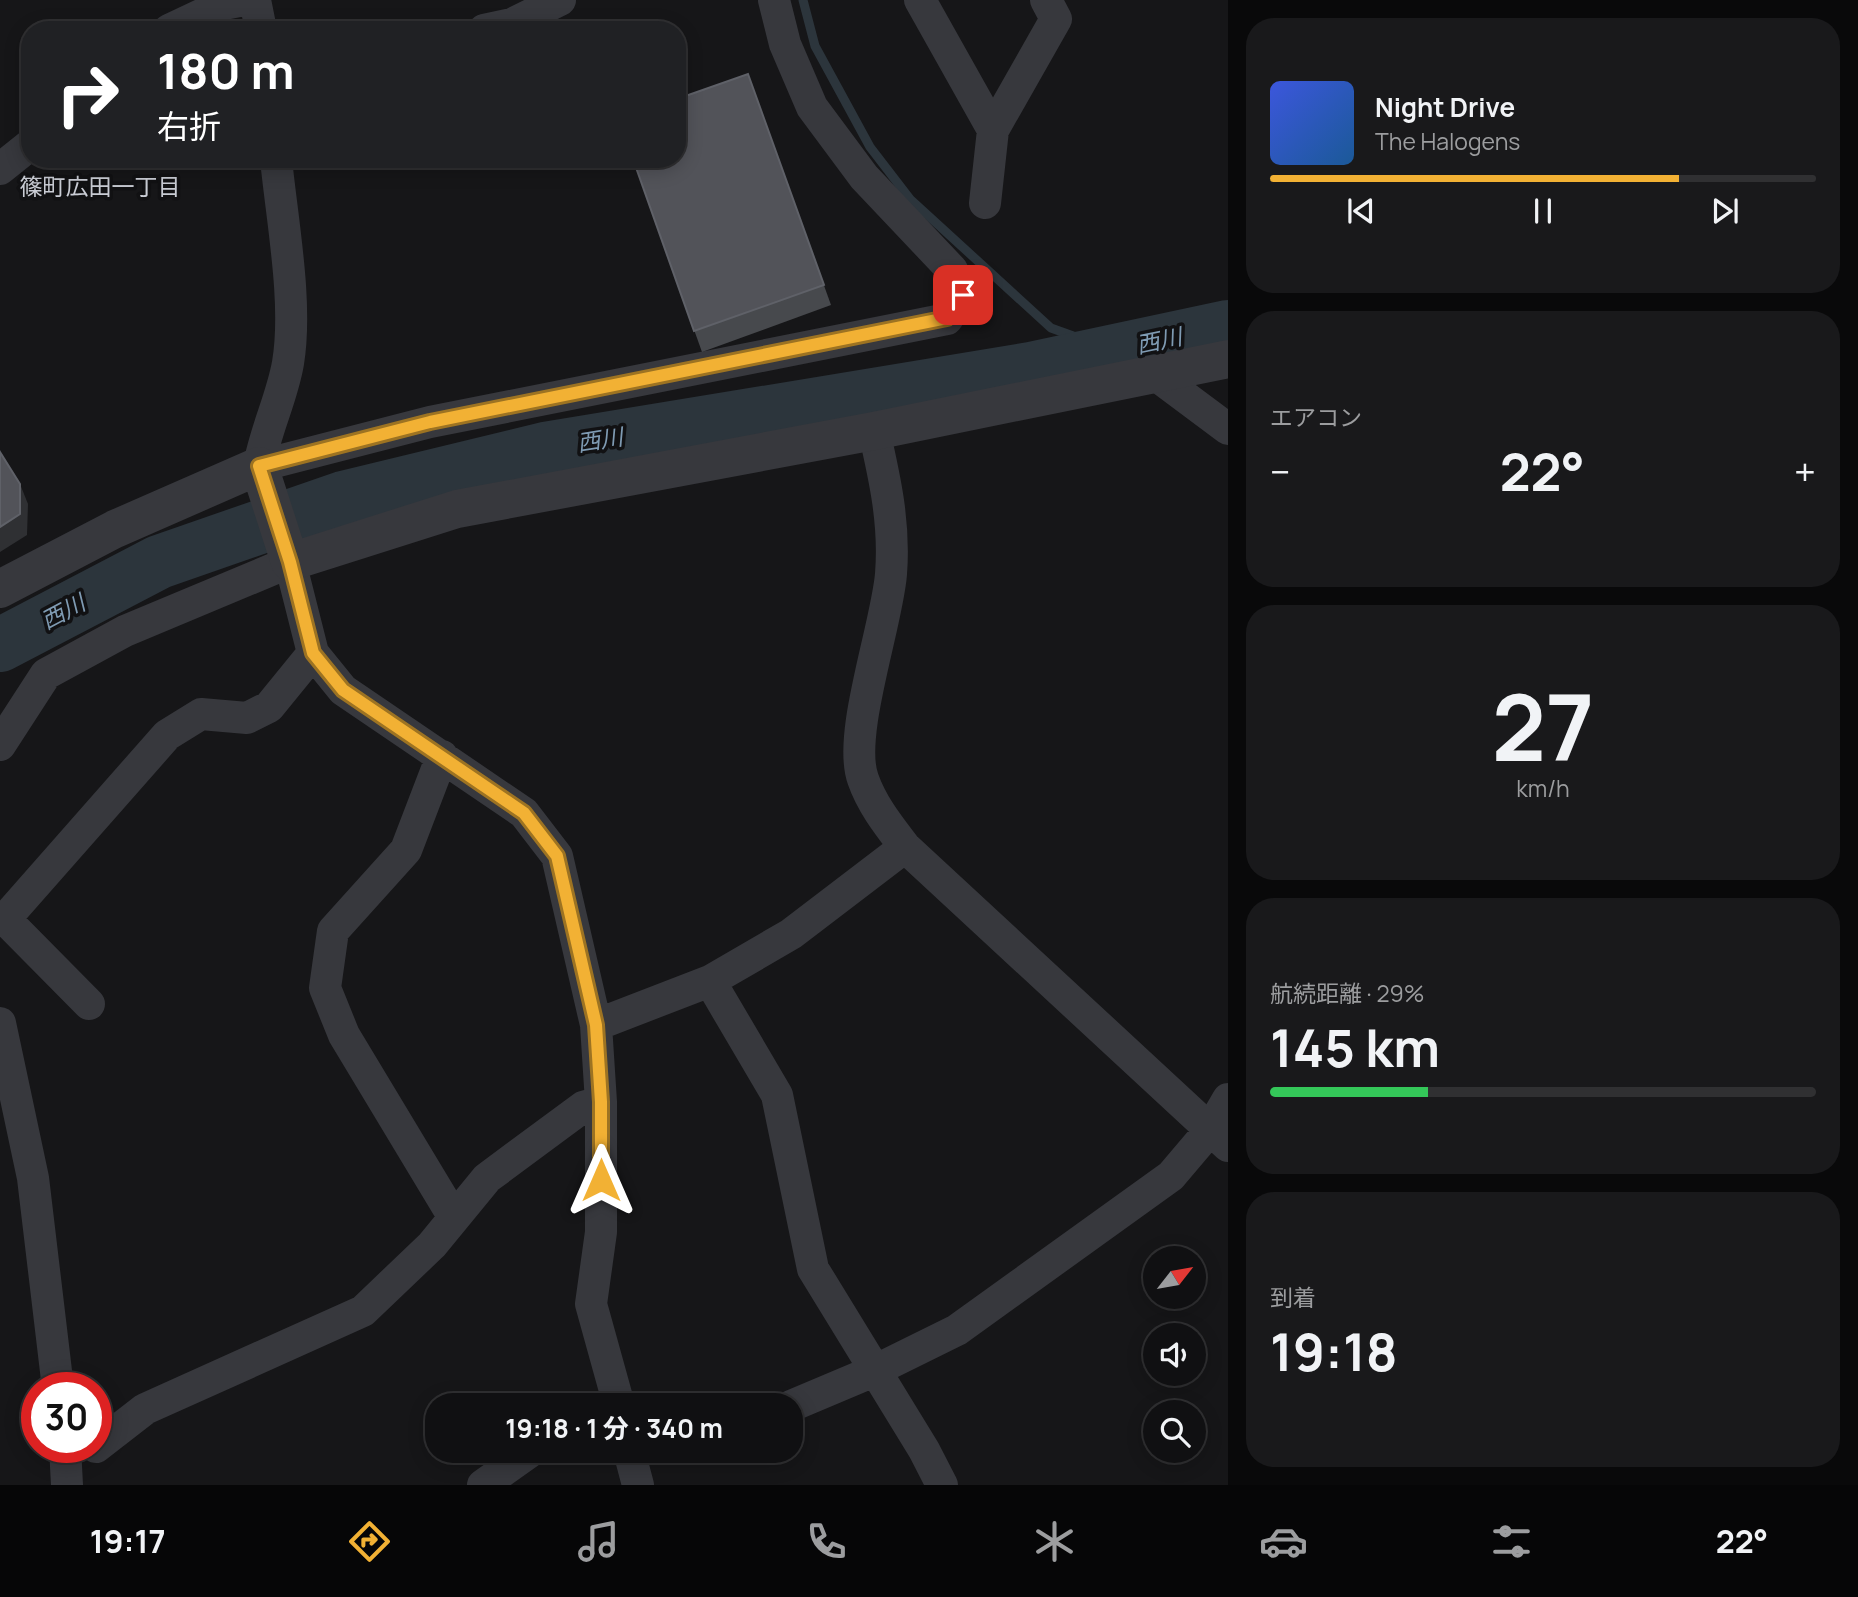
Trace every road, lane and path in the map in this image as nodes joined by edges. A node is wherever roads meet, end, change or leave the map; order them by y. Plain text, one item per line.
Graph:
1 (244, 0) edge
2 (256, 0) edge
3 (560, 0) edge
4 (774, 0) edge
5 (920, 0) edge
6 (1046, 0) edge
7 (188, 21) edge
8 (260, 21) edge
9 (519, 21) edge
10 (993, 130) junction
11 (21, 152) edge
12 (277, 168) edge
13 (0, 169) edge
14 (985, 203) dead end
15 (1228, 359) edge
16 (1153, 373) junction
17 (1228, 429) edge
18 (874, 431) junction
19 (262, 476) junction
20 (287, 553) junction
21 (0, 589) edge
22 (313, 653) junction
23 (0, 745) edge
24 (442, 756) junction
25 (905, 847) junction
26 (710, 981) junction
27 (89, 1004) dead end
28 (0, 1023) edge
29 (596, 1025) junction
30 (1228, 1099) edge
31 (601, 1102) junction
32 (1219, 1138) edge
33 (453, 1216) junction
34 (874, 1371) junction
35 (56, 1372) edge
36 (616, 1393) edge
37 (803, 1401) edge
38 (112, 1435) edge
39 (514, 1463) edge
40 (632, 1463) edge
41 (483, 1485) edge
42 (638, 1485) edge
43 (942, 1485) edge

1 - 7 street
2 - 8 street
3 - 9 street
4 - 19 street
5 - 10 street
6 - 10 street
10 - 14 street
11 - 13 street
12 - 19 street
15 - 16 street
16 - 17 street
16 - 18 street
18 - 20 street
18 - 25 street
19 - 20 street
19 - 21 street
20 - 22 street
20 - 23 street
22 - 24 street
22 - 27 street
24 - 29 street
24 - 33 street
25 - 26 street
25 - 32 street
26 - 29 street
26 - 34 street
28 - 35 street
29 - 31 street
30 - 32 street
31 - 33 street
31 - 36 street
32 - 34 street
33 - 38 street
34 - 37 street
34 - 43 street
39 - 41 street
40 - 42 street

